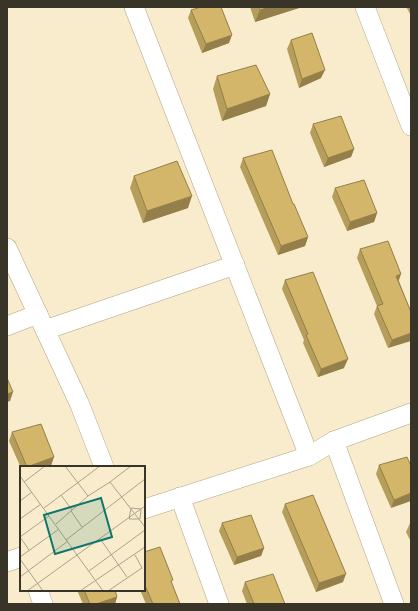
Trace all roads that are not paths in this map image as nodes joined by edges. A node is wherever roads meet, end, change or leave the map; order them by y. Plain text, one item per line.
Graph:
1 (134, 7) edge
2 (365, 7) edge
3 (410, 120) edge
4 (7, 248) edge
5 (235, 265) junction
6 (42, 322) junction
7 (7, 326) edge
8 (411, 413) edge
9 (334, 441) junction
10 (310, 456) junction
11 (104, 466) edge
12 (180, 497) junction
13 (145, 509) edge
14 (20, 557) edge
15 (7, 562) edge
16 (38, 591) edge
17 (43, 604) edge
18 (218, 604) edge
19 (394, 604) edge

1 - 5 street
2 - 3 street
4 - 6 street
5 - 6 street
5 - 10 street
6 - 7 street
6 - 11 street
8 - 9 street
9 - 10 street
9 - 19 street
10 - 12 street
12 - 13 street
12 - 18 street
14 - 15 street
16 - 17 street

